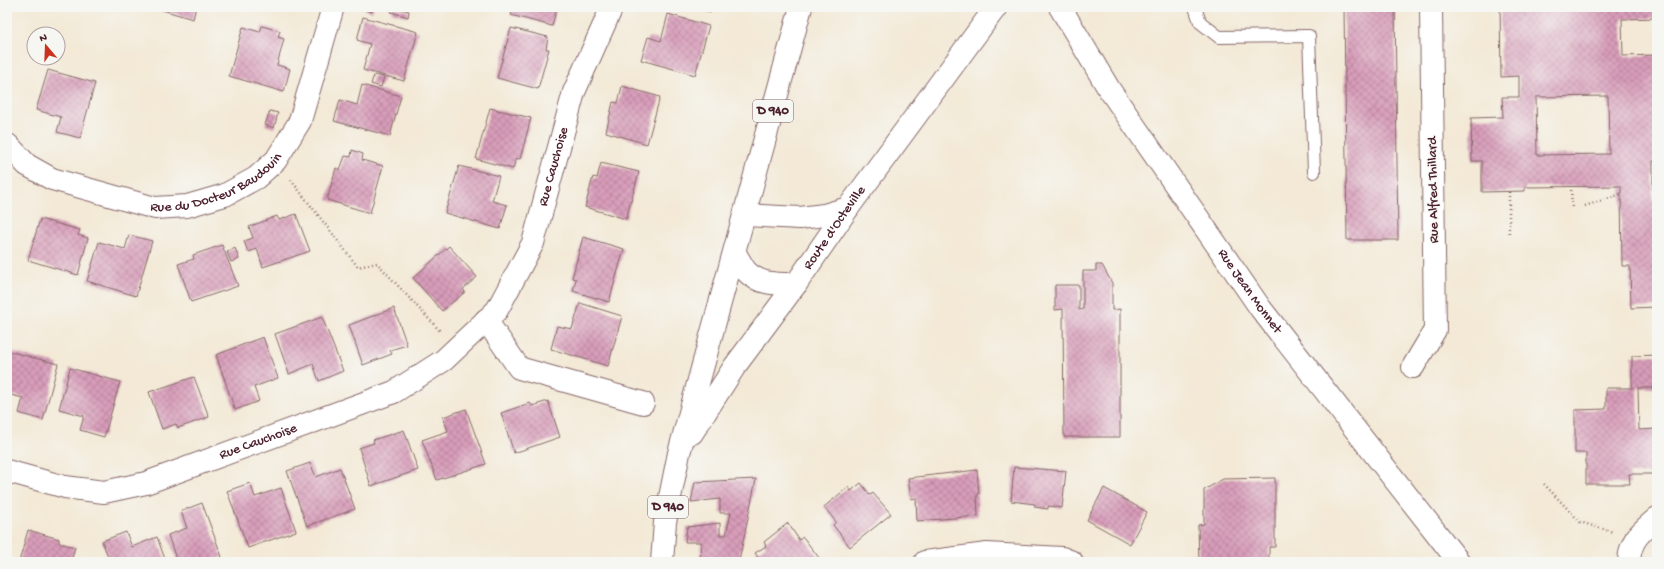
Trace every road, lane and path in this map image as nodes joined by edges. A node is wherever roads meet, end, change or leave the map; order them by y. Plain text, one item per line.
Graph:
1 (332, 7) edge
2 (612, 7) edge
3 (801, 7) edge
4 (996, 7) edge
5 (1060, 7) edge
6 (1195, 7) edge
7 (1431, 7) edge
8 (7, 144) edge
9 (276, 160) junction
10 (1314, 172) dead end
11 (1571, 186) dead end
12 (1509, 192) dead end
13 (1621, 194) dead end
14 (1653, 194) dead end
15 (1657, 194) edge
16 (1585, 206) dead end
17 (848, 208) junction
18 (1572, 210) dead end
19 (745, 215) junction
20 (1509, 233) dead end
21 (735, 252) junction
22 (796, 284) junction
23 (486, 320) junction
24 (456, 349) junction
25 (1413, 368) dead end
26 (1652, 388) dead end
27 (1657, 394) edge
28 (643, 403) dead end
29 (679, 453) junction
30 (7, 471) edge
31 (1544, 484) dead end
32 (1657, 518) edge
33 (1634, 538) junction
34 (662, 562) edge
35 (925, 562) edge
36 (1072, 562) edge
37 (1459, 562) edge
38 (1629, 562) edge

1 - 9 street, Rue du Docteur Baudouin
2 - 23 street, Rue Cauchoise
3 - 19 street, Route d'Octeville / D 940
4 - 17 street, Route d'Octeville / D 940
5 - 37 street, Rue Jean Monnet
6 - 10 lane
7 - 25 street, Rue Alfred Thillard
8 - 9 street, Rue du Docteur Baudouin
9 - 24 path
11 - 18 path
12 - 20 path
13 - 16 path
14 - 15 path
17 - 19 street
17 - 22 street, Route d'Octeville / D 940
19 - 21 street, Route d'Octeville / D 940
21 - 22 street
21 - 29 street, Route d'Octeville / D 940
22 - 29 street, Route d'Octeville / D 940
23 - 24 street, Rue Cauchoise
23 - 28 street
24 - 30 street, Rue Cauchoise
26 - 27 path
29 - 34 street, Route d'Octeville / D 940
31 - 33 path
32 - 33 street
33 - 38 street
35 - 36 street

